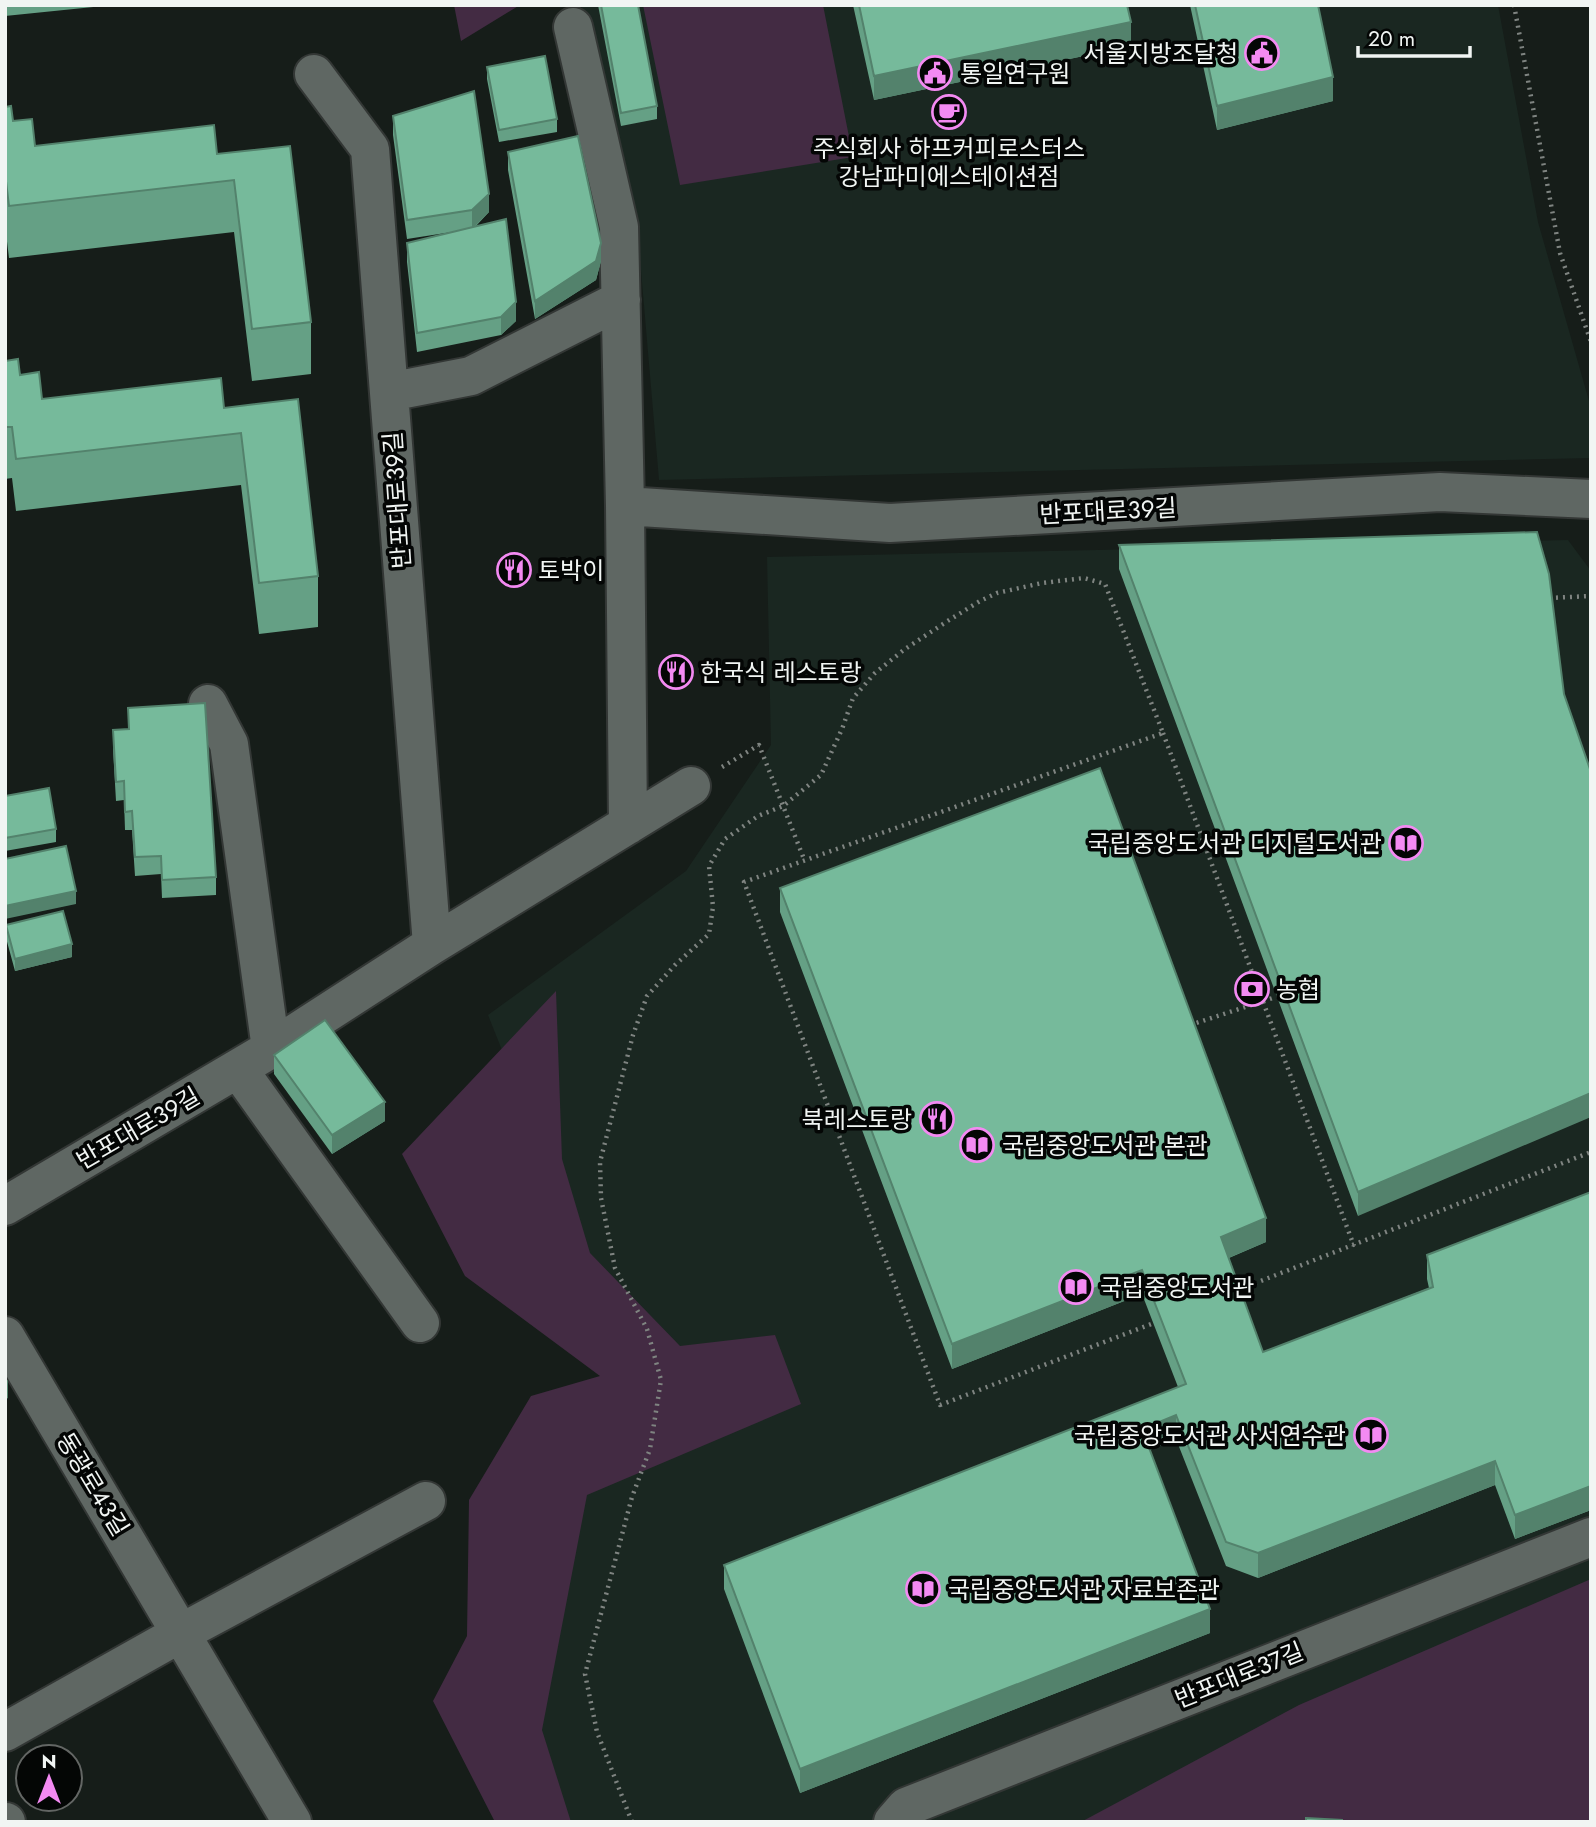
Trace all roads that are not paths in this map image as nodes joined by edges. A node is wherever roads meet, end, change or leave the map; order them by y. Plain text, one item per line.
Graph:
1 (573, 27) dead end
2 (314, 74) dead end
3 (621, 300) junction
4 (389, 392) junction
5 (1591, 499) edge
6 (625, 506) junction
7 (208, 704) edge
8 (691, 786) dead end
9 (628, 825) junction
10 (432, 945) junction
11 (271, 1049) junction
12 (238, 1069) junction
13 (5, 1206) edge
14 (420, 1324) dead end
15 (5, 1336) edge
16 (426, 1501) dead end
17 (1591, 1536) edge
18 (181, 1633) junction
19 (5, 1732) edge
20 (292, 1822) edge
21 (893, 1822) edge

1 - 3 street
2 - 4 street, 반포대로39길
3 - 4 street
3 - 6 street
4 - 10 street, 반포대로39길
5 - 6 street, 반포대로39길
6 - 9 street
7 - 11 street
8 - 9 street, 반포대로39길
9 - 10 street, 반포대로39길
10 - 11 street, 반포대로39길
11 - 12 street, 반포대로39길
12 - 13 street, 반포대로39길
12 - 14 street
15 - 18 street, 동광로43길
16 - 18 street
17 - 21 street, 반포대로37길
18 - 19 street
18 - 20 street, 동광로43길

